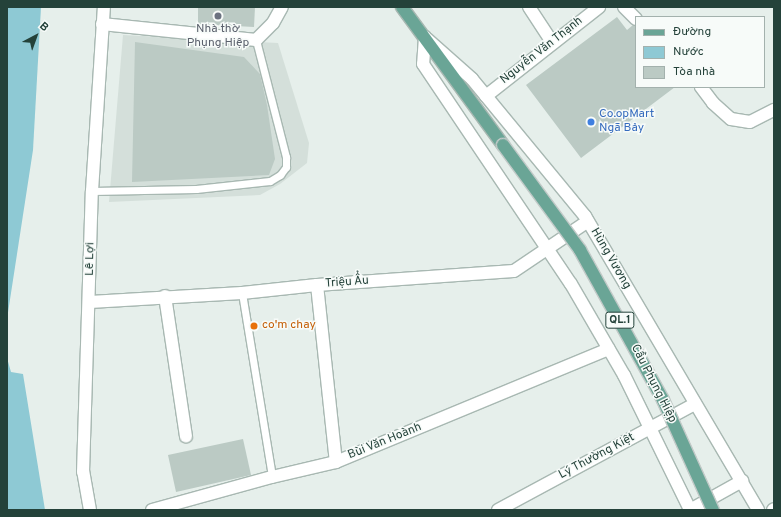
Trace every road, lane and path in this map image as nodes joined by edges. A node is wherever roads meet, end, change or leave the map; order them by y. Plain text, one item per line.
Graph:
1 (104, 7) edge
2 (282, 7) edge
3 (402, 7) edge
4 (529, 7) edge
5 (599, 7) edge
6 (624, 7) edge
7 (635, 18) edge
8 (102, 24) junction
9 (425, 37) junction
10 (256, 40) junction
11 (552, 42) junction
12 (702, 88) edge
13 (486, 96) junction
14 (774, 110) edge
15 (504, 145) joint
16 (92, 191) junction
17 (588, 221) junction
18 (547, 248) junction
19 (317, 285) junction
20 (242, 293) junction
21 (165, 296) junction
22 (90, 302) junction
23 (609, 349) junction
24 (695, 404) junction
25 (650, 430) junction
26 (186, 436) dead end
27 (336, 462) junction
28 (272, 477) junction
29 (742, 481) junction
30 (90, 510) edge
31 (152, 510) edge
32 (498, 510) edge
33 (690, 510) edge
34 (713, 510) edge
35 (758, 510) edge

1 - 8 street, Lê Lợi
2 - 10 street
3 - 9 main road, Hùng Vương / QL.1
4 - 11 street
5 - 11 street, Nguyễn Văn Thạnh
6 - 7 street
8 - 10 street
8 - 16 street, Lê Lợi
9 - 13 street, Hùng Vương
9 - 15 main road, Hùng Vương / QL.1
9 - 18 street
10 - 16 lane
11 - 13 street, Nguyễn Văn Thạnh
12 - 14 street
13 - 17 street, Hùng Vương
15 - 34 main road, Cầu Phụng Hiệp / QL.1, bridge
16 - 22 street, Lê Lợi
17 - 18 street, Triệu Ẩu
17 - 24 street, Hùng Vương
18 - 19 street, Triệu Ẩu
18 - 23 street
19 - 20 street, Triệu Ẩu
19 - 27 street
20 - 21 street, Triệu Ẩu
20 - 28 lane
21 - 22 street, Triệu Ẩu
21 - 26 street
22 - 30 street, Lê Lợi
23 - 25 street
23 - 27 street, Bùi Văn Hoành
24 - 25 street, Lý Thường Kiệt
24 - 29 street, Hùng Vương
25 - 32 street, Lý Thường Kiệt
25 - 33 street
27 - 28 street, Bùi Văn Hoành
28 - 31 street, Bùi Văn Hoành
29 - 33 street
29 - 35 street, Hùng Vương

